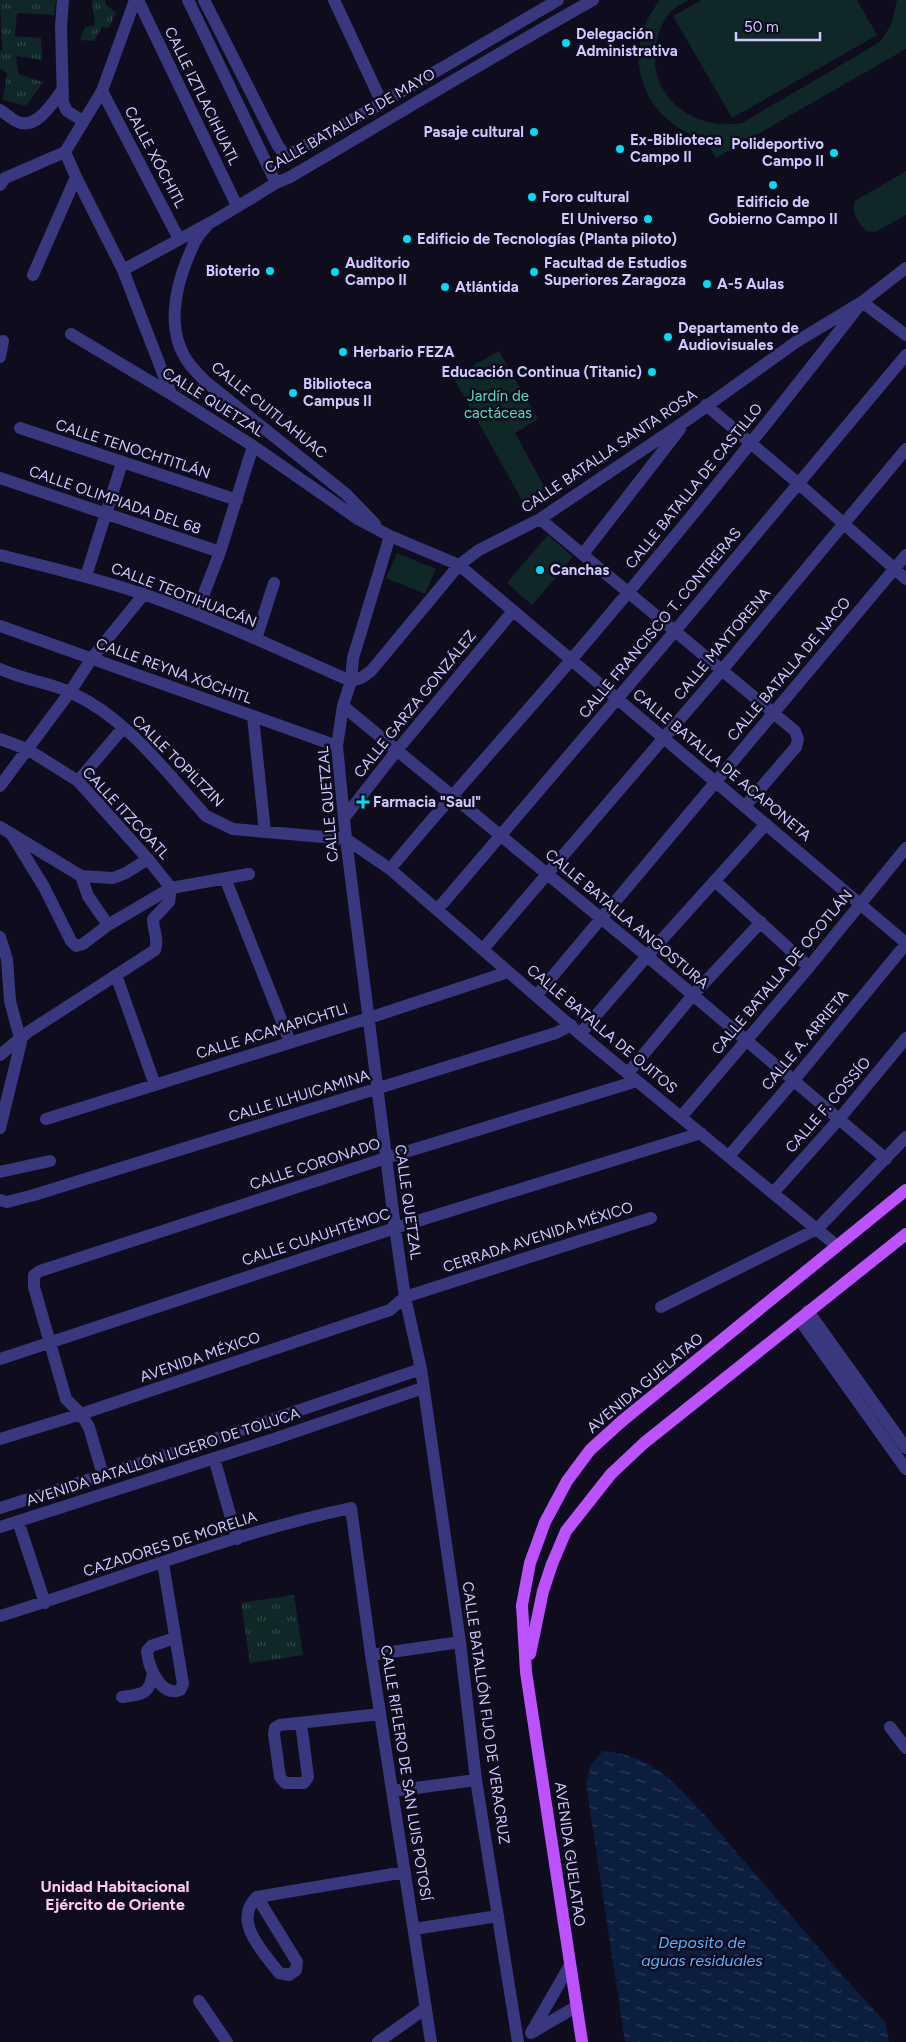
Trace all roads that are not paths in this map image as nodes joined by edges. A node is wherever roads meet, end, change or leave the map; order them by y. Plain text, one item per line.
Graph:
1 (63, 0) edge
2 (137, 0) edge
3 (188, 0) edge
4 (204, 0) edge
5 (334, 0) edge
6 (593, 0) edge
7 (552, 1) edge
8 (462, 55) junction
9 (471, 68) junction
10 (64, 88) junction
11 (102, 91) junction
12 (382, 103) junction
13 (0, 110) edge
14 (83, 121) junction
15 (65, 152) junction
16 (76, 177) junction
17 (276, 183) junction
18 (0, 185) edge
19 (237, 206) junction
20 (217, 219) junction
21 (179, 238) junction
22 (906, 268) edge
23 (123, 270) junction
24 (34, 275) dead end
25 (862, 302) junction
26 (71, 334) dead end
27 (906, 335) edge
28 (4, 342) dead end
29 (906, 355) edge
30 (0, 357) edge
31 (171, 394) junction
32 (706, 405) junction
33 (687, 420) junction
34 (20, 428) dead end
35 (752, 443) junction
36 (253, 446) junction
37 (906, 449) edge
38 (122, 463) junction
39 (0, 478) edge
40 (799, 484) junction
41 (237, 500) junction
42 (106, 514) junction
43 (540, 519) junction
44 (843, 524) junction
45 (385, 533) junction
46 (220, 552) junction
47 (583, 554) junction
48 (906, 554) edge
49 (0, 555) edge
50 (459, 565) junction
51 (894, 569) junction
52 (86, 576) junction
53 (906, 579) edge
54 (274, 583) dead end
55 (627, 592) junction
56 (144, 594) junction
57 (513, 611) junction
58 (196, 614) junction
59 (0, 626) edge
60 (675, 631) junction
61 (256, 640) junction
62 (92, 658) junction
63 (570, 660) junction
64 (0, 669) edge
65 (722, 670) junction
66 (351, 681) junction
67 (70, 692) junction
68 (618, 698) junction
69 (344, 706) junction
70 (773, 714) junction
71 (253, 718) junction
72 (123, 728) junction
73 (664, 737) junction
74 (0, 740) edge
75 (337, 746) junction
76 (398, 749) junction
77 (28, 750) junction
78 (78, 781) junction
79 (716, 781) junction
80 (0, 786) edge
81 (452, 794) junction
82 (746, 805) junction
83 (344, 818) junction
84 (766, 824) junction
85 (0, 827) edge
86 (265, 832) junction
87 (501, 834) junction
88 (12, 835) junction
89 (346, 839) junction
90 (906, 848) edge
91 (148, 858) junction
92 (390, 869) junction
93 (249, 874) dead end
94 (547, 874) junction
95 (81, 876) junction
96 (225, 878) junction
97 (715, 881) junction
98 (171, 888) junction
99 (861, 903) junction
100 (437, 910) junction
101 (600, 917) junction
102 (761, 922) junction
103 (108, 925) junction
104 (0, 937) edge
105 (906, 943) edge
106 (483, 949) junction
107 (647, 956) junction
108 (809, 967) junction
109 (508, 972) junction
110 (116, 975) junction
111 (536, 996) junction
112 (694, 996) junction
113 (369, 1018) junction
114 (575, 1029) junction
115 (21, 1036) junction
116 (906, 1038) edge
117 (746, 1040) junction
118 (290, 1042) junction
119 (0, 1055) edge
120 (632, 1077) junction
121 (794, 1080) junction
122 (154, 1085) junction
123 (378, 1089) junction
124 (681, 1116) junction
125 (840, 1118) junction
126 (46, 1120) dead end
127 (0, 1128) edge
128 (701, 1133) junction
129 (906, 1137) edge
130 (729, 1156) junction
131 (386, 1158) junction
132 (886, 1159) junction
133 (50, 1161) dead end
134 (0, 1172) edge
135 (906, 1190) edge
136 (773, 1193) junction
137 (0, 1200) edge
138 (651, 1218) dead end
139 (394, 1228) junction
140 (817, 1229) junction
141 (906, 1234) edge
142 (837, 1246) junction
143 (406, 1297) junction
144 (662, 1307) dead end
145 (804, 1315) junction
146 (50, 1342) junction
147 (0, 1359) edge
148 (421, 1369) junction
149 (424, 1388) junction
150 (333, 1399) junction
151 (81, 1414) junction
152 (337, 1417) junction
153 (0, 1439) edge
154 (906, 1448) edge
155 (214, 1458) junction
156 (906, 1469) edge
157 (103, 1475) junction
158 (0, 1508) edge
159 (351, 1508) joint
160 (18, 1521) junction
161 (0, 1527) edge
162 (237, 1539) junction
163 (163, 1563) junction
164 (45, 1602) junction
165 (0, 1616) edge
166 (175, 1638) junction
167 (460, 1642) junction
168 (371, 1655) junction
169 (153, 1672) junction
170 (526, 1672) junction
171 (122, 1697) dead end
172 (380, 1714) junction
173 (301, 1723) junction
174 (890, 1727) dead end
175 (906, 1748) edge
176 (476, 1780) junction
177 (393, 1791) junction
178 (405, 1872) junction
179 (257, 1897) junction
180 (498, 1916) junction
181 (414, 1929) junction
182 (570, 1965) junction
183 (199, 2001) dead end
184 (577, 2006) junction
185 (426, 2008) junction
186 (531, 2033) junction
187 (227, 2042) edge
188 (378, 2042) edge
189 (431, 2042) edge
190 (519, 2042) edge
191 (582, 2042) edge

1 - 10 street
2 - 11 street
2 - 19 street, CALLE IZTLACIHUATL
3 - 17 street
4 - 12 street, CALLE BATALLA 5 DE MAYO
5 - 12 street
6 - 9 street, CALLE BATALLA 5 DE MAYO
7 - 8 street, CALLE BATALLA 5 DE MAYO
8 - 9 street
8 - 12 street, CALLE BATALLA 5 DE MAYO
9 - 17 street, CALLE BATALLA 5 DE MAYO
10 - 13 street
10 - 14 street
11 - 14 street
11 - 21 street, CALLE XÓCHITL
14 - 15 street
15 - 16 street
15 - 18 street
16 - 23 street
16 - 24 street
17 - 19 street, CALLE BATALLA 5 DE MAYO
19 - 20 street, CALLE BATALLA 5 DE MAYO
20 - 21 street, CALLE BATALLA 5 DE MAYO
20 - 45 street, CALLE CUITLAHUAC
21 - 23 street, CALLE BATALLA 5 DE MAYO
22 - 25 street, CALLE BATALLA SANTA ROSA
23 - 31 street
25 - 27 street
25 - 32 street, CALLE BATALLA SANTA ROSA
25 - 35 street, CALLE BATALLA DE CASTILLO
26 - 31 street, CALLE QUETZAL
28 - 30 street
29 - 40 street, CALLE FRANCISCO T. CONTRERAS
31 - 36 street, CALLE QUETZAL
32 - 33 street, CALLE BATALLA SANTA ROSA
32 - 35 street
33 - 43 street, CALLE BATALLA SANTA ROSA
33 - 47 street
34 - 38 street, CALLE TENOCHTITLÁN
35 - 40 street
35 - 55 street, CALLE BATALLA DE CASTILLO
36 - 41 street
36 - 45 street, CALLE QUETZAL
37 - 44 street, CALLE MAYTORENA
38 - 41 street, CALLE TENOCHTITLÁN
38 - 42 street
39 - 42 street, CALLE OLIMPIADA DEL 68
40 - 44 street
40 - 60 street, CALLE FRANCISCO T. CONTRERAS
41 - 46 street
42 - 46 street, CALLE OLIMPIADA DEL 68
42 - 52 street
43 - 47 street
43 - 50 street, CALLE BATALLA SANTA ROSA
44 - 51 street
44 - 65 street, CALLE MAYTORENA
45 - 50 street, CALLE BATALLA DE ACAPONETA
45 - 66 street, CALLE QUETZAL
46 - 58 street
47 - 55 street
48 - 51 street, CALLE BATALLA DE NACO
49 - 52 street, CALLE TEOTIHUACÁN
50 - 57 street, CALLE BATALLA DE ACAPONETA
50 - 66 street, CALLE BATALLA SANTA ROSA
51 - 53 street
51 - 70 street, CALLE BATALLA DE NACO
52 - 56 street, CALLE TEOTIHUACÁN
54 - 61 street
55 - 60 street
55 - 63 street, CALLE BATALLA DE CASTILLO
56 - 58 street, CALLE TEOTIHUACÁN
56 - 62 street
57 - 63 street, CALLE BATALLA DE ACAPONETA
57 - 76 street, CALLE GARZA GONZÁLEZ
58 - 61 street, CALLE TEOTIHUACÁN
59 - 62 street, CALLE REYNA XÓCHITL
60 - 65 street
60 - 68 street, CALLE FRANCISCO T. CONTRERAS
61 - 66 street, CALLE TEOTIHUACÁN
62 - 67 street
62 - 71 street, CALLE REYNA XÓCHITL
63 - 68 street, CALLE BATALLA DE ACAPONETA
63 - 81 street, CALLE BATALLA DE CASTILLO
64 - 67 street, CALLE TOPILTZIN
65 - 70 street
65 - 73 street, CALLE MAYTORENA
66 - 69 street, CALLE QUETZAL
67 - 72 street, CALLE TOPILTZIN
67 - 77 street
68 - 73 street, CALLE BATALLA DE ACAPONETA
68 - 87 street, CALLE FRANCISCO T. CONTRERAS
69 - 75 street, CALLE QUETZAL
69 - 76 street, CALLE BATALLA ANGOSTURA
70 - 79 street, CALLE BATALLA DE NACO
70 - 82 street
71 - 75 street, CALLE REYNA XÓCHITL
71 - 86 street
72 - 78 street
72 - 86 street, CALLE TOPILTZIN
73 - 79 street, CALLE BATALLA DE ACAPONETA
73 - 94 street, CALLE MAYTORENA
74 - 77 street, CALLE ITZCÓATL
75 - 83 street, CALLE QUETZAL
76 - 81 street, CALLE BATALLA ANGOSTURA
76 - 83 street, CALLE GARZA GONZÁLEZ
77 - 78 street, CALLE ITZCÓATL
77 - 80 street
78 - 91 street, CALLE ITZCÓATL
79 - 82 street, CALLE BATALLA DE ACAPONETA
79 - 101 street, CALLE BATALLA DE NACO
81 - 87 street, CALLE BATALLA ANGOSTURA
81 - 92 street, CALLE BATALLA DE CASTILLO
82 - 84 street, CALLE BATALLA DE ACAPONETA
83 - 89 street, CALLE QUETZAL
84 - 97 street
84 - 99 street, CALLE BATALLA DE ACAPONETA
85 - 88 street
86 - 89 street, CALLE TOPILTZIN
87 - 94 street, CALLE BATALLA ANGOSTURA
87 - 100 street, CALLE FRANCISCO T. CONTRERAS
88 - 95 street
88 - 103 street
89 - 92 street, CALLE BATALLA DE OJITOS
89 - 113 street, CALLE QUETZAL
90 - 99 street, CALLE BATALLA DE OCOTLÁN
91 - 95 street
91 - 98 street, CALLE ITZCÓATL
92 - 100 street, CALLE BATALLA DE OJITOS
93 - 96 street
94 - 101 street, CALLE BATALLA ANGOSTURA
94 - 106 street, CALLE MAYTORENA
95 - 103 street
96 - 98 street
96 - 118 street
97 - 102 street
97 - 107 street
98 - 103 street
98 - 110 street
99 - 105 street, CALLE BATALLA DE ACAPONETA
99 - 108 street, CALLE BATALLA DE OCOTLÁN
100 - 106 street, CALLE BATALLA DE OJITOS
101 - 107 street, CALLE BATALLA ANGOSTURA
101 - 111 street, CALLE BATALLA DE NACO
102 - 108 street
102 - 112 street
104 - 115 street
105 - 121 street, CALLE A. ARRIETA
106 - 109 street, CALLE BATALLA DE OJITOS
107 - 112 street, CALLE BATALLA ANGOSTURA
107 - 114 street
108 - 117 street, CALLE BATALLA DE OCOTLÁN
109 - 111 street, CALLE BATALLA DE OJITOS
109 - 113 street, CALLE ACAMAPICHTLI
110 - 115 street
110 - 122 street
111 - 114 street, CALLE BATALLA DE OJITOS
112 - 117 street, CALLE BATALLA ANGOSTURA
112 - 120 street
113 - 118 street, CALLE ACAMAPICHTLI
113 - 123 street, CALLE QUETZAL
114 - 120 street, CALLE BATALLA DE OJITOS
114 - 123 street, CALLE ILHUICAMINA
115 - 119 street
115 - 127 street
116 - 125 street, CALLE F. COSSÍO
117 - 121 street, CALLE BATALLA ANGOSTURA
117 - 124 street, CALLE BATALLA DE OCOTLÁN
118 - 122 street, CALLE ACAMAPICHTLI
120 - 124 street, CALLE BATALLA DE OJITOS
120 - 131 street, CALLE CORONADO
121 - 125 street, CALLE BATALLA ANGOSTURA
121 - 130 street, CALLE A. ARRIETA
122 - 126 street, CALLE ACAMAPICHTLI
123 - 131 street, CALLE QUETZAL
123 - 137 street, CALLE ILHUICAMINA
124 - 128 street, CALLE BATALLA DE OJITOS
125 - 132 street, CALLE BATALLA ANGOSTURA
125 - 136 street, CALLE F. COSSÍO
128 - 130 street, CALLE BATALLA DE OJITOS
128 - 139 street, CALLE CUAUHTÉMOC
129 - 132 street
130 - 136 street, CALLE BATALLA DE OJITOS
131 - 139 street, CALLE QUETZAL
131 - 146 street, CALLE CORONADO
132 - 140 street
133 - 134 street
135 - 142 main road, AVENIDA GUELATAO
136 - 140 street, CALLE BATALLA DE OJITOS
138 - 143 street, CERRADA AVENIDA MÉXICO
139 - 143 street, CALLE QUETZAL
139 - 146 street, CALLE CUAUHTÉMOC
140 - 142 street, CALLE BATALLA DE OJITOS
140 - 144 street
141 - 145 main road, AVENIDA GUELATAO
142 - 170 main road, AVENIDA GUELATAO
143 - 148 street, CALLE QUETZAL
143 - 151 street, AVENIDA MÉXICO
145 - 154 street
145 - 156 street
145 - 170 main road, AVENIDA GUELATAO
146 - 147 street, CALLE CUAUHTÉMOC
146 - 151 street
148 - 149 street, CALLE QUETZAL
148 - 150 street, AVENIDA BATALLÓN LIGERO DE TOLUCA
149 - 152 street, AVENIDA BATALLÓN LIGERO DE TOLUCA
149 - 167 street, CALLE BATALLÓN FIJO DE VERACRUZ
150 - 152 street
150 - 157 street, AVENIDA BATALLÓN LIGERO DE TOLUCA
151 - 153 street, AVENIDA MÉXICO
151 - 157 street
152 - 155 street, AVENIDA BATALLÓN LIGERO DE TOLUCA
155 - 160 street, AVENIDA BATALLÓN LIGERO DE TOLUCA
155 - 162 street
157 - 158 street, AVENIDA BATALLÓN LIGERO DE TOLUCA
159 - 162 street, CAZADORES DE MORELIA
159 - 168 street, CALLE RIFLERO DE SAN LUIS POTOSÍ
160 - 161 street, AVENIDA BATALLÓN LIGERO DE TOLUCA
160 - 164 street
162 - 163 street, CAZADORES DE MORELIA
163 - 164 street, CAZADORES DE MORELIA
163 - 166 street
164 - 165 street, CAZADORES DE MORELIA
166 - 169 street
166 - 169 street
167 - 168 street
167 - 176 street, CALLE BATALLÓN FIJO DE VERACRUZ
168 - 172 street, CALLE RIFLERO DE SAN LUIS POTOSÍ
169 - 171 street
170 - 182 main road, AVENIDA GUELATAO
172 - 173 street
172 - 177 street, CALLE RIFLERO DE SAN LUIS POTOSÍ
173 - 173 street
174 - 175 street
176 - 177 street
176 - 180 street, CALLE BATALLÓN FIJO DE VERACRUZ
177 - 178 street, CALLE RIFLERO DE SAN LUIS POTOSÍ
178 - 179 street
178 - 181 street, CALLE RIFLERO DE SAN LUIS POTOSÍ
179 - 179 street
180 - 181 street
180 - 190 street, CALLE BATALLÓN FIJO DE VERACRUZ
181 - 185 street, CALLE RIFLERO DE SAN LUIS POTOSÍ
182 - 184 main road, AVENIDA GUELATAO
182 - 186 street
183 - 187 street
184 - 186 street
184 - 191 main road, AVENIDA GUELATAO
185 - 188 street
185 - 189 street, CALLE RIFLERO DE SAN LUIS POTOSÍ
186 - 190 street

